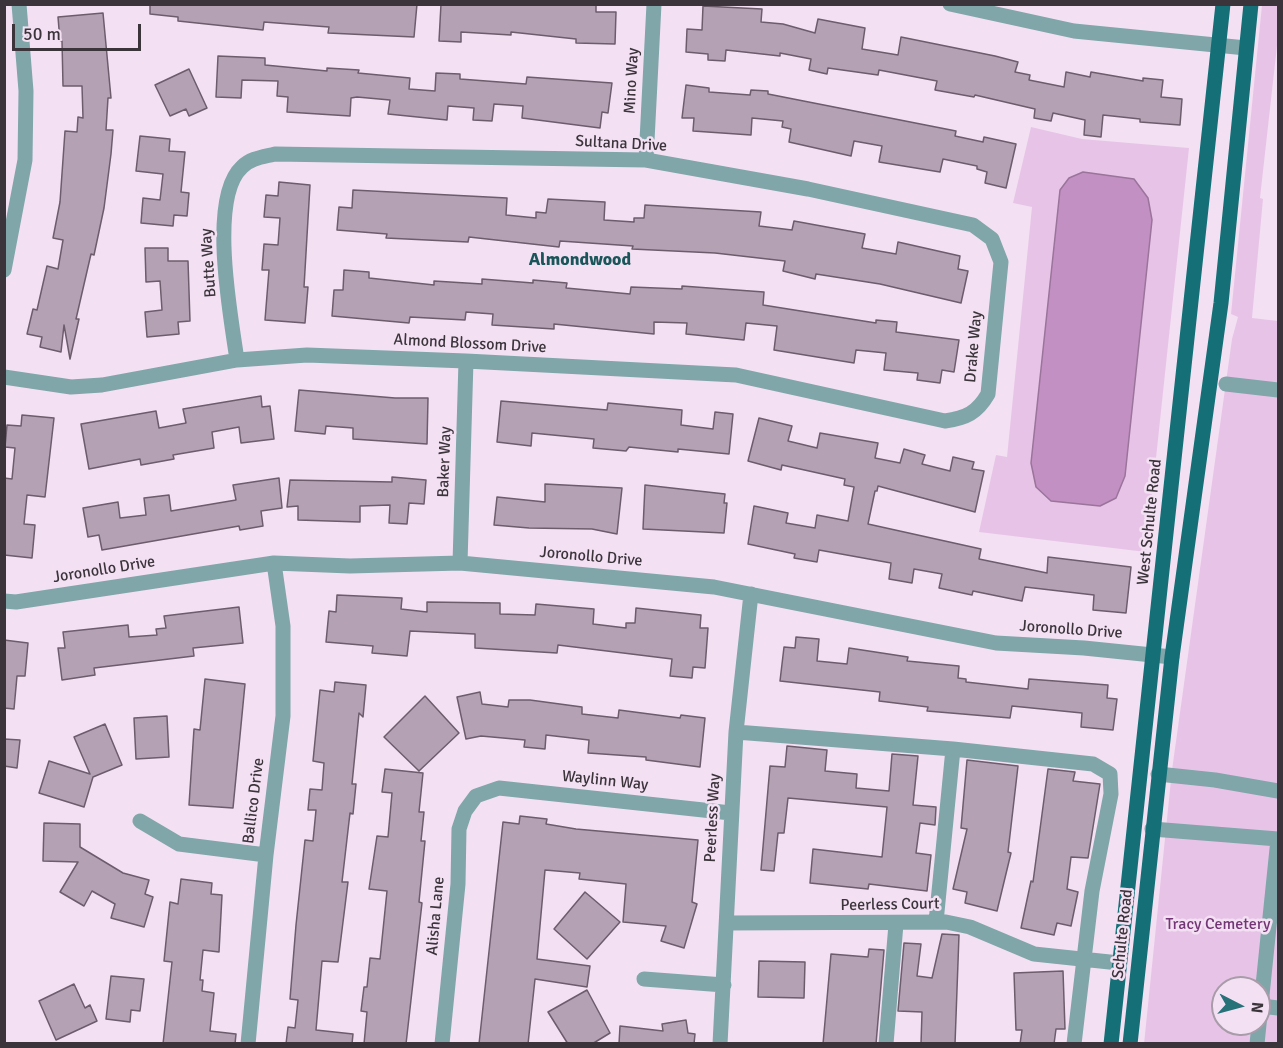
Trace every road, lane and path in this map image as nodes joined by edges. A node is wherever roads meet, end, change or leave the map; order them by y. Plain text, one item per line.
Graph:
1 (19, 4) edge
2 (654, 4) edge
3 (950, 4) edge
4 (1223, 4) edge
5 (1251, 4) edge
6 (1219, 46) junction
7 (1246, 48) junction
8 (646, 160) junction
9 (241, 168) joint
10 (12, 199) edge
11 (992, 239) joint
12 (4, 270) edge
13 (237, 360) junction
14 (466, 361) junction
15 (4, 377) edge
16 (1226, 384) dead end
17 (1278, 390) edge
18 (933, 419) joint
19 (274, 563) junction
20 (460, 563) junction
21 (752, 594) junction
22 (4, 601) edge
23 (1154, 655) junction
24 (1172, 657) junction
25 (736, 732) junction
26 (953, 749) junction
27 (1158, 774) junction
28 (1278, 791) edge
29 (476, 796) joint
30 (731, 813) junction
31 (140, 821) dead end
32 (1152, 829) junction
33 (1278, 833) edge
34 (1278, 839) edge
35 (266, 855) junction
36 (1274, 921) edge
37 (936, 922) junction
38 (727, 923) junction
39 (896, 924) junction
40 (1084, 960) junction
41 (1119, 963) junction
42 (1266, 976) edge
43 (644, 979) dead end
44 (724, 985) junction
45 (248, 1044) edge
46 (442, 1044) edge
47 (720, 1044) edge
48 (886, 1044) edge
49 (1074, 1044) edge
50 (1111, 1044) edge
51 (1130, 1044) edge

1 - 10 street
2 - 8 street, Mino Way
3 - 6 street
4 - 6 main road, West Schulte Road
5 - 7 main road
6 - 7 street
6 - 23 main road, West Schulte Road
7 - 24 main road
8 - 9 street, Sultana Drive
8 - 11 street, Sultana Drive
9 - 13 street, Butte Way
10 - 12 street
11 - 18 street, Drake Way
13 - 14 street, Almond Blossom Drive
13 - 15 street, Almond Blossom Drive
14 - 18 street, Almond Blossom Drive
14 - 20 street, Baker Way
16 - 17 street
19 - 20 street, Joronollo Drive
19 - 22 street, Joronollo Drive
19 - 35 street, Ballico Drive
20 - 21 street, Joronollo Drive
21 - 23 street, Joronollo Drive
21 - 25 street, Peerless Way
23 - 24 street, Joronollo Drive
23 - 41 main road, West Schulte Road
24 - 27 main road
25 - 26 street
25 - 30 street, Peerless Way
26 - 37 street
26 - 40 street
27 - 28 street
27 - 32 main road
29 - 30 street, Waylinn Way
29 - 46 street, Alisha Lane
30 - 38 street, Peerless Way
31 - 35 street
32 - 34 street
32 - 51 main road, Schulte Road
33 - 34 street
34 - 36 street
35 - 45 street, Ballico Drive
36 - 42 street
37 - 39 street, Peerless Court
37 - 40 street, Peerless Court
38 - 39 street, Peerless Court
38 - 44 street, Peerless Way
39 - 48 street
40 - 41 street, Peerless Court
40 - 49 street
41 - 50 main road, West Schulte Road
43 - 44 street
44 - 47 street, Peerless Way

